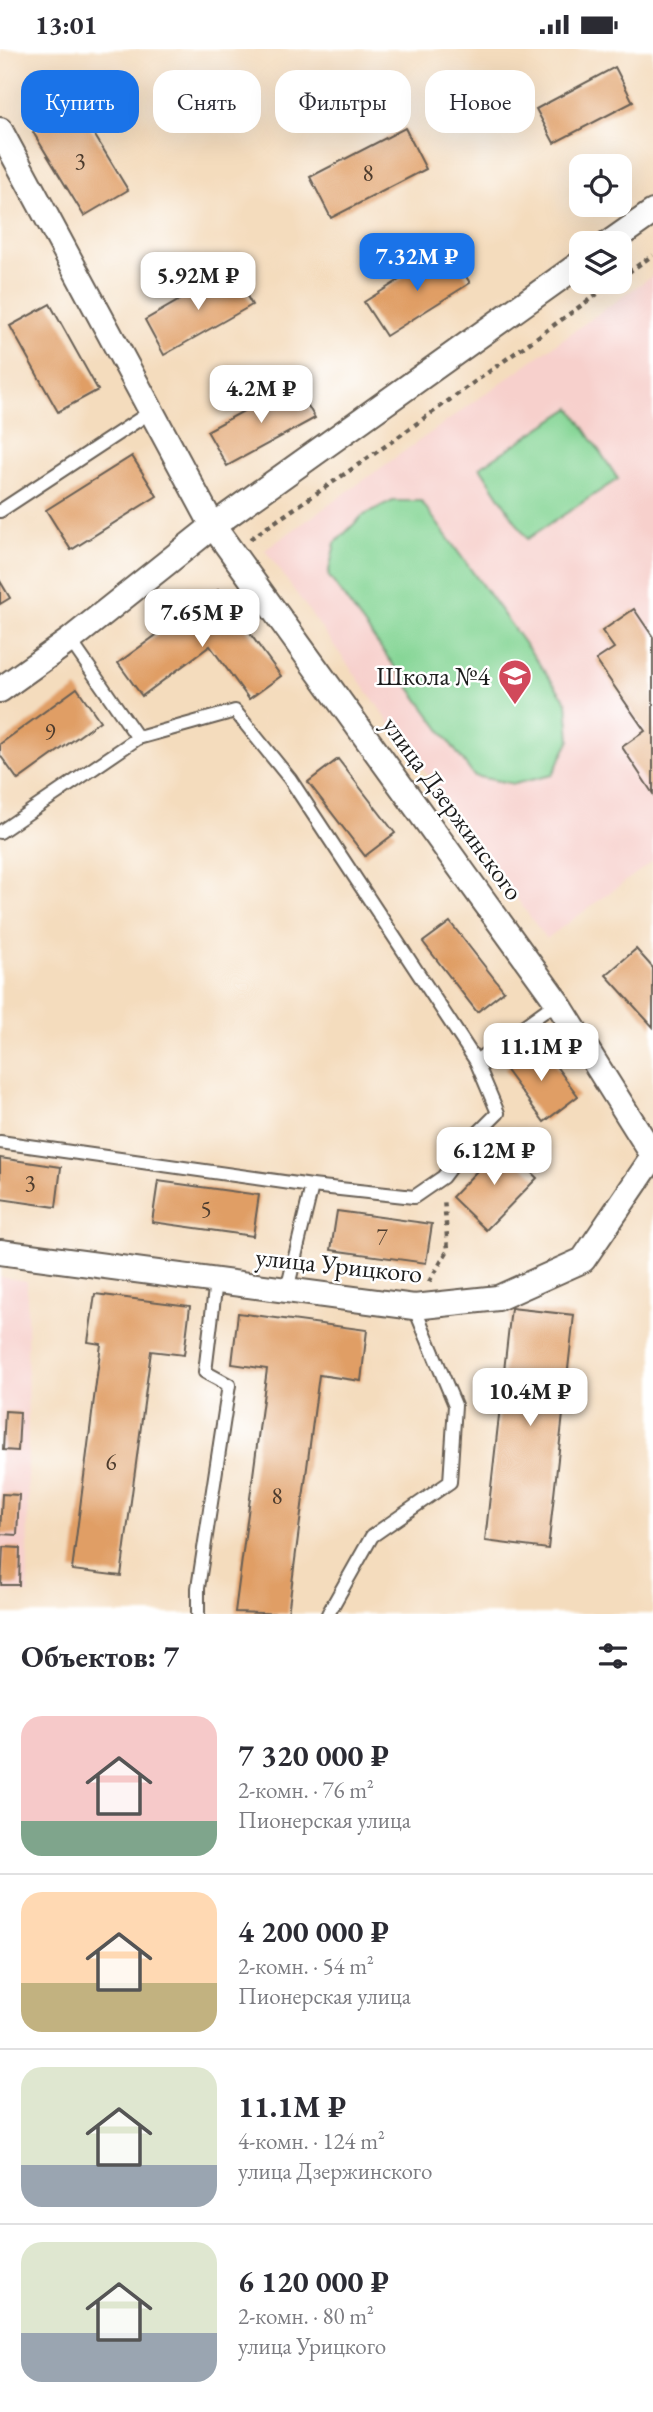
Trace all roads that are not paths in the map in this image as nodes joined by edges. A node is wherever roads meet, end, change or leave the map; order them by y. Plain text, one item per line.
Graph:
1 (0, 130) edge
2 (653, 212) edge
3 (626, 231) edge
4 (569, 272) edge
5 (152, 411) junction
6 (0, 511) edge
7 (212, 526) junction
8 (71, 640) junction
9 (0, 690) edge
10 (138, 738) junction
11 (0, 832) edge
12 (557, 1002) junction
13 (476, 1061) junction
14 (0, 1142) edge
15 (653, 1156) edge
16 (312, 1186) junction
17 (0, 1252) edge
18 (216, 1281) junction
19 (287, 1290) junction
20 (414, 1307) junction
21 (198, 1614) edge
22 (328, 1614) edge

1 - 5 street, улица Дзержинского
2 - 3 street
4 - 7 street
5 - 6 lane
5 - 7 street, улица Дзержинского
7 - 8 street
7 - 12 street, улица Дзержинского
8 - 9 street
8 - 10 lane
10 - 11 lane
10 - 13 lane
12 - 13 lane
12 - 15 street, улица Дзержинского
13 - 16 lane
14 - 16 lane
15 - 20 street, улица Урицкого
16 - 19 lane
17 - 18 street, улица Урицкого
18 - 19 street, улица Урицкого
18 - 21 lane
19 - 20 street, улица Урицкого
20 - 22 lane

